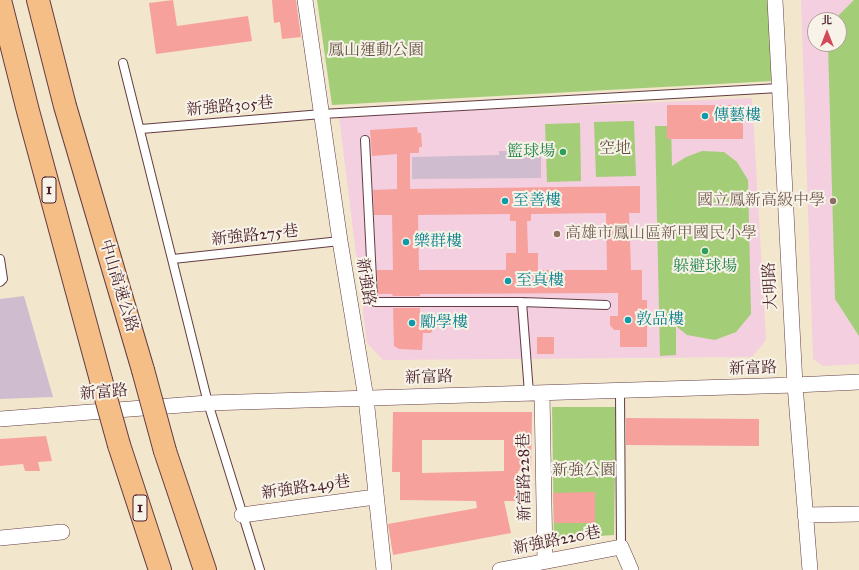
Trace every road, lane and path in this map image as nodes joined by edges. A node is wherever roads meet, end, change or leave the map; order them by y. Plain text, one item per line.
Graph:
1 (0, 0) edge
2 (38, 0) edge
3 (305, 0) edge
4 (775, 0) edge
5 (123, 63) dead end
6 (779, 88) junction
7 (322, 114) junction
8 (141, 128) junction
9 (365, 140) dead end
10 (340, 241) junction
11 (0, 259) edge
12 (173, 259) junction
13 (0, 282) edge
14 (522, 302) junction
15 (606, 305) dead end
16 (859, 382) edge
17 (794, 385) junction
18 (620, 391) junction
19 (535, 393) junction
20 (366, 398) junction
21 (208, 403) junction
22 (0, 419) edge
23 (376, 497) junction
24 (859, 514) edge
25 (242, 515) junction
26 (805, 515) junction
27 (62, 532) dead end
28 (0, 538) edge
29 (621, 547) junction
30 (545, 561) junction
31 (160, 570) edge
32 (205, 570) edge
33 (260, 570) edge
34 (384, 570) edge
35 (500, 570) edge
36 (631, 570) edge
37 (810, 570) edge

1 - 31 highway, 1, bridge
2 - 32 highway, 中山高速公路, bridge
3 - 7 street, 新強路
4 - 6 street, 大明路
5 - 8 lane
6 - 7 lane, 新強路305巷
6 - 17 street, 大明路
7 - 8 lane, 新強路305巷
7 - 10 street, 新強路
8 - 12 lane
9 - 14 lane
10 - 12 lane, 新強路275巷
10 - 20 street, 新強路
11 - 13 lane
12 - 21 lane
14 - 15 lane
14 - 19 lane
16 - 17 street, 新富路
17 - 18 street, 新富路
17 - 26 street, 大明路
18 - 19 street, 新富路
18 - 29 lane
19 - 20 street, 新富路
19 - 30 street, 新富路228巷
20 - 21 street, 新富路
20 - 23 street, 新強路
21 - 22 street, 新富路
21 - 25 lane
23 - 25 street, 新強路249巷
23 - 34 street, 新強路
24 - 26 street
25 - 33 lane
26 - 37 street, 大明路
27 - 28 street
29 - 30 street, 新強路220巷
29 - 36 street
30 - 35 street, 新強路220巷

